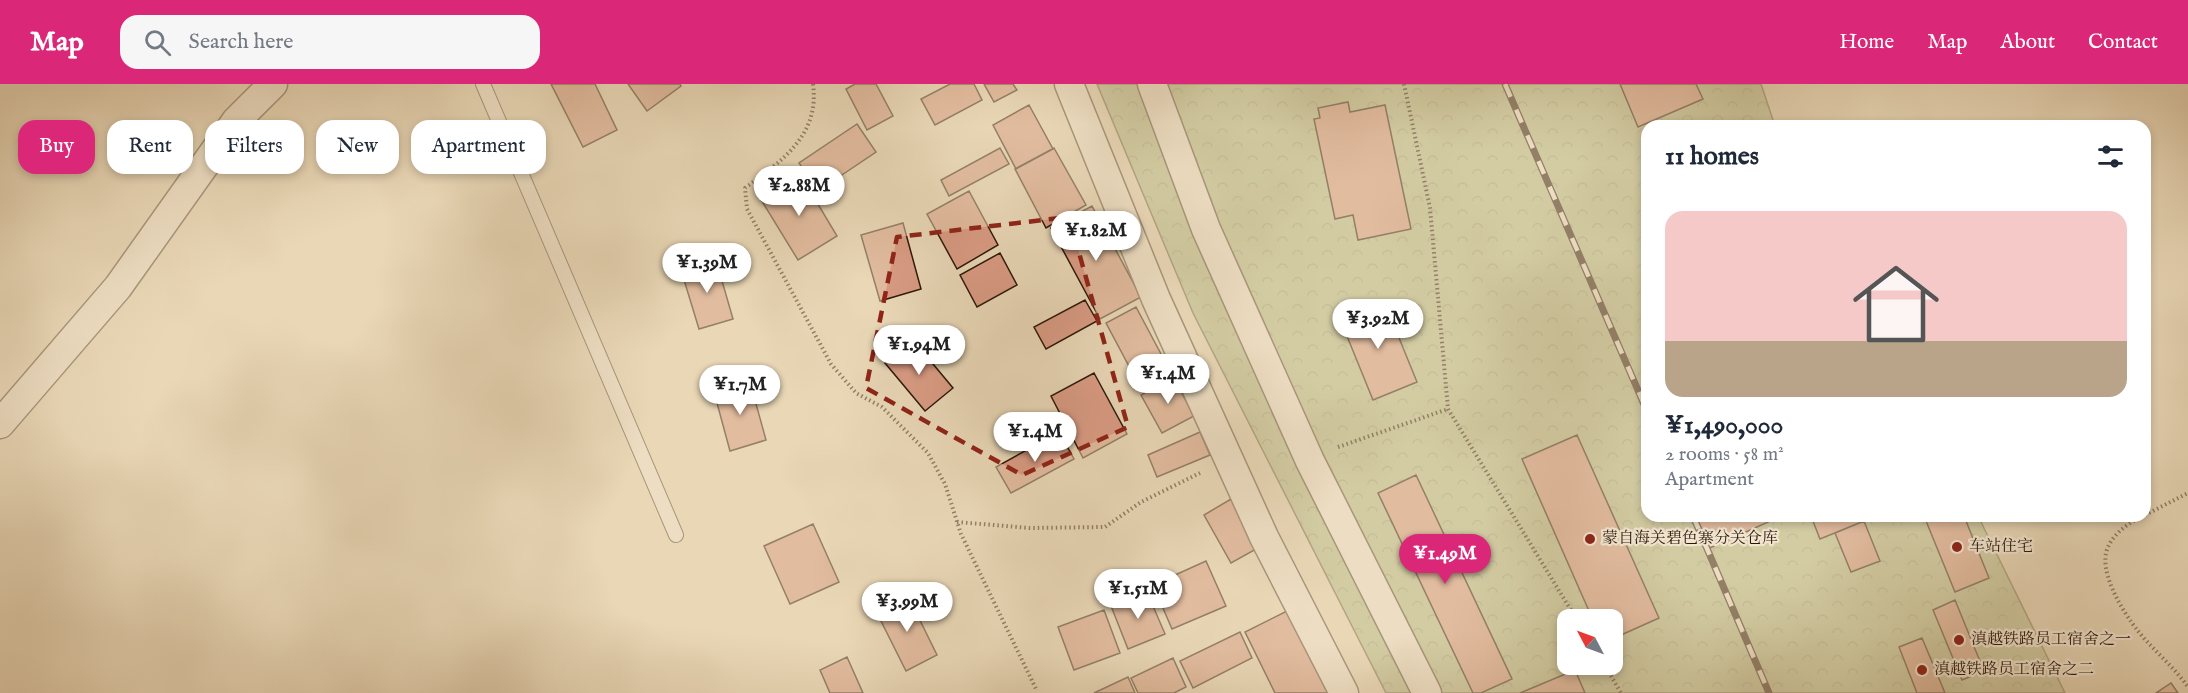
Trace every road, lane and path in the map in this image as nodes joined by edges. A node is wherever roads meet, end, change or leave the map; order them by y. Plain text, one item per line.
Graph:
1 (273, 84) edge
2 (483, 84) edge
3 (813, 84) edge
4 (1069, 84) edge
5 (1152, 84) edge
6 (1404, 84) edge
7 (1448, 409) junction
8 (0, 424) edge
9 (1226, 454) junction
10 (1308, 457) junction
11 (2188, 493) edge
12 (2151, 512) edge
13 (957, 522) junction
14 (2131, 522) edge
15 (676, 535) dead end
16 (1570, 609) edge
17 (1610, 675) edge
18 (2188, 687) edge
19 (1037, 691) dead end
20 (1344, 693) edge
21 (1427, 693) edge
22 (1621, 693) edge

1 - 8 street
2 - 15 lane
3 - 13 path
4 - 9 street
5 - 10 street
6 - 7 path
7 - 10 path
7 - 16 path
9 - 13 path
9 - 20 street
10 - 21 street
11 - 12 path
13 - 19 path
14 - 18 path
17 - 22 path

